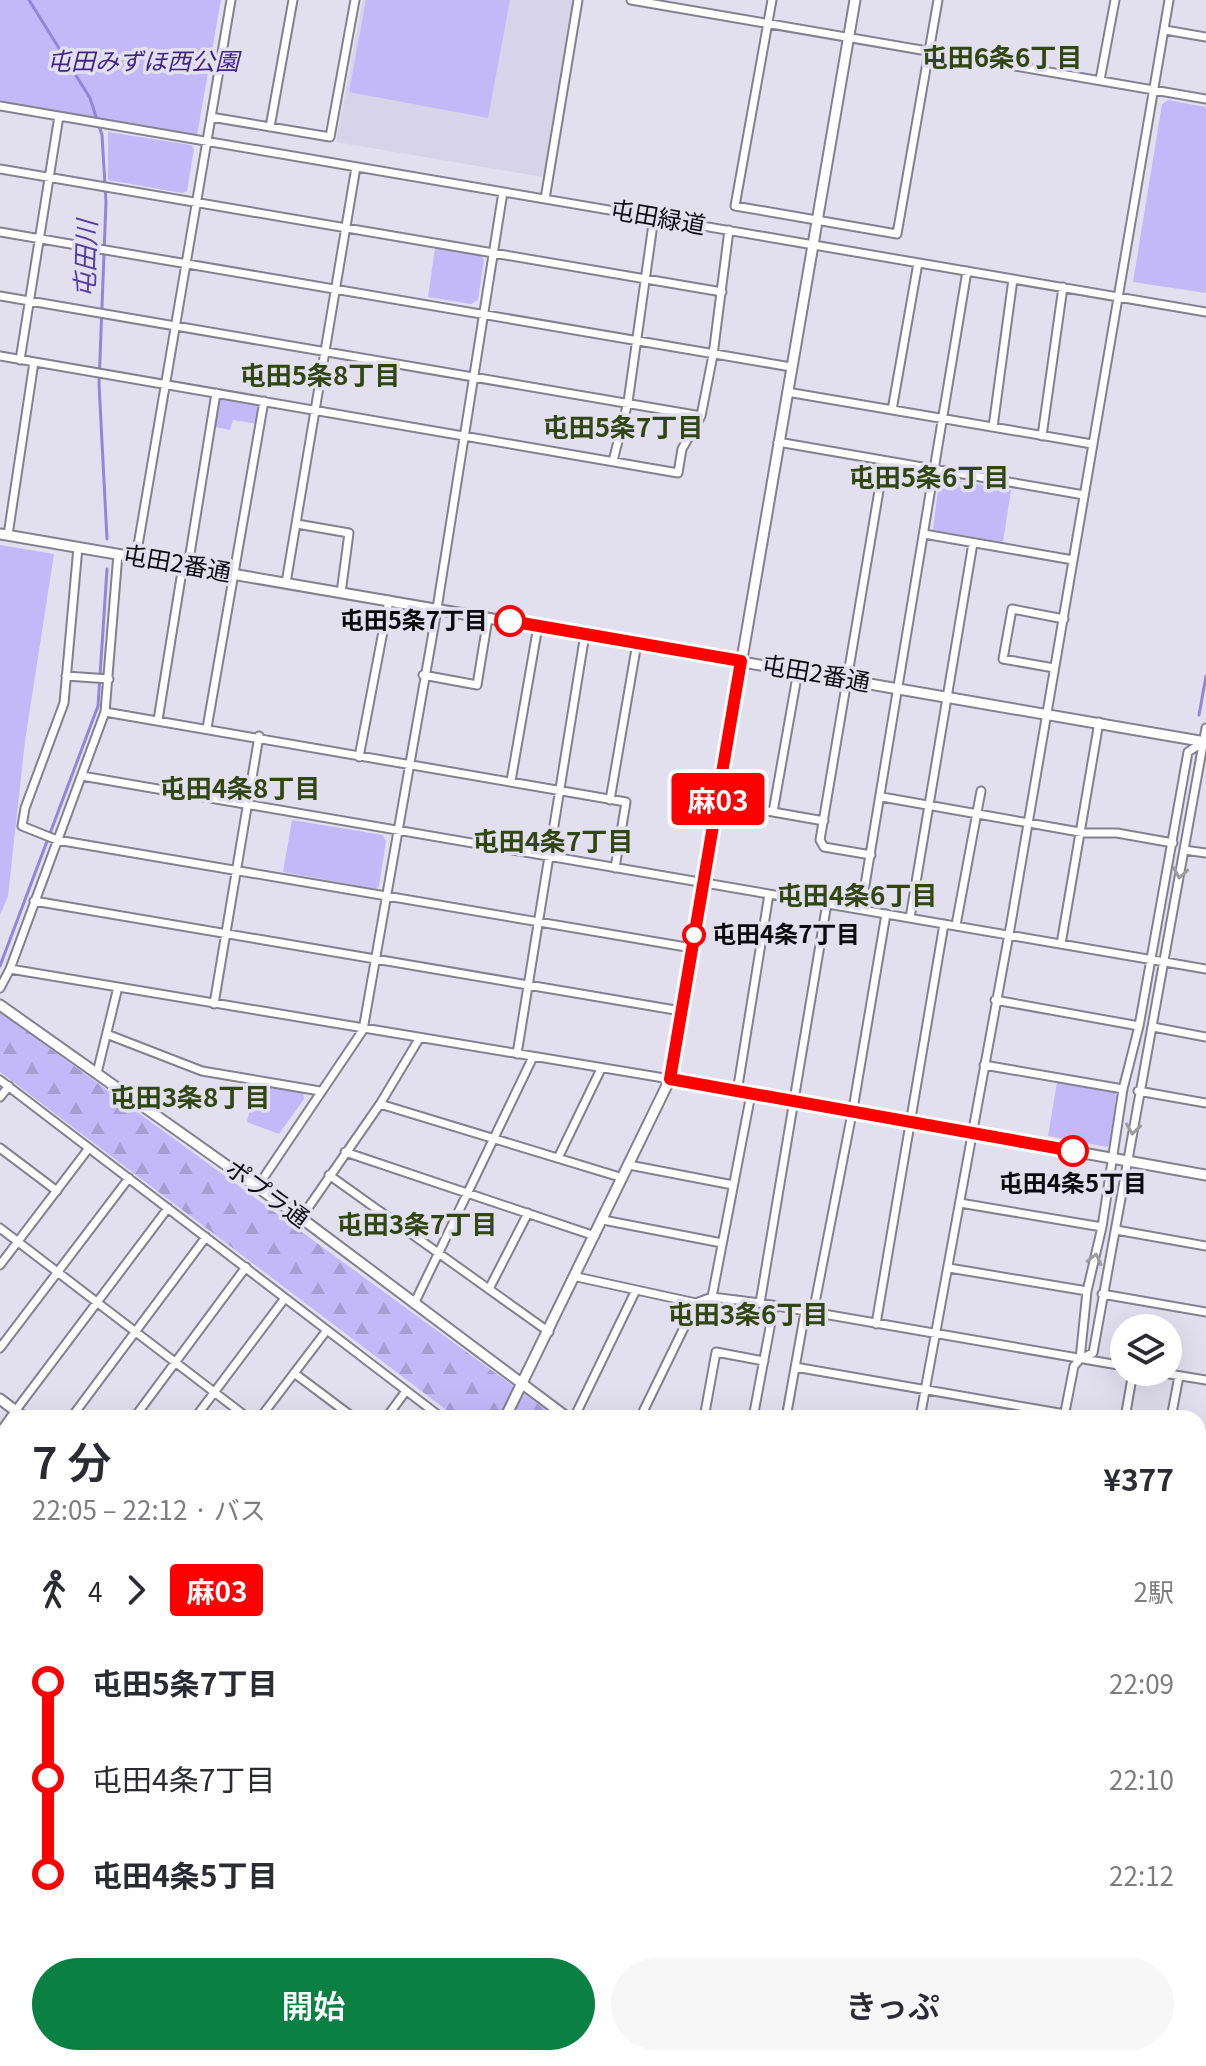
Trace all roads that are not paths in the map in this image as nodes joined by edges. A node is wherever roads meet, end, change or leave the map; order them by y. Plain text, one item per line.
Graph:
1 (231, 0) edge
2 (293, 0) edge
3 (355, 0) edge
4 (578, 0) edge
5 (631, 0) edge
6 (772, 0) edge
7 (855, 0) edge
8 (938, 0) edge
9 (1115, 0) edge
10 (1169, 0) edge
11 (768, 23) junction
12 (1165, 30) junction
13 (848, 37) junction
14 (1206, 37) edge
15 (929, 52) junction
16 (1100, 80) junction
17 (1154, 90) junction
18 (1206, 99) edge
19 (0, 106) edge
20 (59, 116) junction
21 (211, 117) junction
22 (270, 127) junction
23 (207, 141) junction
24 (356, 167) junction
25 (0, 169) edge
26 (48, 177) junction
27 (503, 192) junction
28 (545, 199) junction
29 (197, 202) junction
30 (654, 217) junction
31 (817, 221) junction
32 (346, 226) junction
33 (729, 230) junction
34 (0, 232) edge
35 (37, 238) junction
36 (813, 244) junction
37 (493, 252) junction
38 (918, 263) junction
39 (187, 264) junction
40 (967, 271) junction
41 (643, 278) junction
42 (1013, 279) junction
43 (1063, 287) junction
44 (334, 289) junction
45 (722, 292) junction
46 (0, 296) edge
47 (1120, 298) junction
48 (30, 302) junction
49 (1206, 312) edge
50 (483, 314) junction
51 (176, 326) junction
52 (638, 342) junction
53 (324, 350) junction
54 (713, 355) junction
55 (0, 356) edge
56 (20, 360) junction
57 (34, 362) junction
58 (791, 367) junction
59 (473, 376) junction
60 (166, 385) junction
61 (787, 392) junction
62 (216, 393) junction
63 (264, 401) junction
64 (628, 402) junction
65 (313, 410) junction
66 (892, 410) junction
67 (701, 416) junction
68 (944, 419) junction
69 (993, 427) junction
70 (463, 435) junction
71 (1042, 436) junction
72 (778, 442) junction
73 (1092, 444) junction
74 (613, 461) junction
75 (884, 461) junction
76 (934, 469) junction
77 (1084, 495) junction
78 (297, 524) junction
79 (4, 534) edge
80 (924, 534) junction
81 (973, 543) junction
82 (78, 547) junction
83 (118, 554) junction
84 (136, 557) junction
85 (1073, 560) junction
86 (186, 566) junction
87 (235, 574) junction
88 (286, 583) junction
89 (341, 593) junction
90 (389, 600) junction
91 (436, 609) junction
92 (488, 618) junction
93 (1064, 619) junction
94 (538, 626) junction
95 (585, 634) junction
96 (637, 643) junction
97 (741, 661) junction
98 (1054, 668) junction
99 (798, 671) junction
100 (423, 675) junction
101 (66, 676) junction
102 (109, 679) junction
103 (848, 680) junction
104 (899, 688) junction
105 (948, 697) junction
106 (105, 712) junction
107 (1047, 714) junction
108 (158, 720) junction
109 (1099, 722) junction
110 (207, 728) junction
111 (1206, 728) edge
112 (259, 736) junction
113 (1205, 742) edge
114 (359, 757) junction
115 (410, 765) junction
116 (82, 776) junction
117 (511, 781) junction
118 (560, 790) junction
119 (981, 791) dead end
120 (882, 797) junction
121 (610, 800) junction
122 (717, 802) junction
123 (248, 804) junction
124 (931, 806) junction
125 (773, 812) junction
126 (977, 814) junction
127 (824, 821) junction
128 (1028, 822) junction
129 (399, 830) junction
130 (1079, 832) junction
131 (57, 840) junction
132 (1173, 843) junction
133 (1184, 850) junction
134 (1206, 853) edge
135 (871, 855) junction
136 (550, 857) junction
137 (615, 868) junction
138 (236, 870) junction
139 (703, 883) junction
140 (769, 894) junction
141 (387, 896) junction
142 (34, 901) junction
143 (827, 903) junction
144 (861, 909) junction
145 (886, 914) junction
146 (910, 918) junction
147 (539, 922) junction
148 (944, 924) junction
149 (956, 925) junction
150 (226, 934) junction
151 (1007, 935) junction
152 (1061, 944) junction
153 (692, 948) junction
154 (1150, 959) junction
155 (376, 961) junction
156 (1164, 962) junction
157 (10, 969) junction
158 (1206, 969) edge
159 (528, 986) junction
160 (118, 987) junction
161 (0, 988) edge
162 (995, 1000) junction
163 (214, 1004) junction
164 (0, 1005) edge
165 (681, 1011) junction
166 (1139, 1026) junction
167 (1153, 1027) junction
168 (363, 1030) junction
169 (109, 1035) junction
170 (1206, 1037) edge
171 (419, 1039) junction
172 (517, 1054) junction
173 (533, 1057) junction
174 (984, 1065) junction
175 (601, 1069) junction
176 (97, 1073) junction
177 (670, 1079) junction
178 (0, 1080) edge
179 (9, 1086) junction
180 (1123, 1089) junction
181 (320, 1091) junction
182 (1138, 1091) junction
183 (737, 1092) junction
184 (751, 1094) junction
185 (0, 1097) edge
186 (794, 1102) junction
187 (1206, 1103) edge
188 (380, 1104) junction
189 (850, 1112) junction
190 (911, 1122) junction
191 (972, 1133) junction
192 (495, 1138) junction
193 (0, 1148) edge
194 (89, 1148) junction
195 (345, 1152) junction
196 (558, 1158) junction
197 (1114, 1159) junction
198 (1128, 1161) junction
199 (629, 1165) junction
200 (329, 1175) junction
201 (1206, 1175) edge
202 (129, 1178) junction
203 (623, 1178) junction
204 (733, 1185) junction
205 (258, 1186) junction
206 (57, 1191) junction
207 (467, 1194) junction
208 (960, 1203) junction
209 (168, 1208) junction
210 (528, 1213) junction
211 (301, 1218) junction
212 (603, 1220) junction
213 (1102, 1227) junction
214 (0, 1228) edge
215 (1116, 1230) junction
216 (595, 1236) junction
217 (206, 1237) junction
218 (18, 1242) junction
219 (722, 1243) junction
220 (1206, 1246) edge
221 (438, 1253) junction
222 (0, 1265) edge
223 (246, 1267) junction
224 (949, 1268) junction
225 (58, 1272) junction
226 (577, 1277) junction
227 (489, 1289) junction
228 (636, 1290) junction
229 (1087, 1291) junction
230 (1102, 1294) junction
231 (712, 1297) junction
232 (285, 1298) junction
233 (96, 1303) junction
234 (696, 1303) junction
235 (760, 1303) junction
236 (414, 1304) junction
237 (774, 1306) junction
238 (1206, 1312) edge
239 (809, 1313) junction
240 (876, 1324) junction
241 (327, 1330) junction
242 (135, 1332) junction
243 (549, 1332) junction
244 (937, 1334) junction
245 (0, 1348) edge
246 (1080, 1359) junction
247 (764, 1361) junction
248 (175, 1362) junction
249 (1110, 1364) edge
250 (795, 1367) junction
251 (294, 1373) junction
252 (1182, 1376) edge
253 (1206, 1380) edge
254 (523, 1384) junction
255 (1131, 1386) edge
256 (1177, 1386) edge
257 (926, 1389) junction
258 (406, 1391) junction
259 (215, 1392) junction
260 (16, 1410) edge
261 (77, 1410) edge
262 (140, 1410) edge
263 (201, 1410) edge
264 (238, 1410) edge
265 (266, 1410) edge
266 (343, 1410) edge
267 (392, 1410) edge
268 (431, 1410) edge
269 (509, 1410) edge
270 (560, 1410) edge
271 (575, 1410) edge
272 (644, 1410) edge
273 (705, 1410) edge
274 (755, 1410) edge
275 (787, 1410) edge
276 (922, 1410) edge
277 (1034, 1410) edge
278 (1066, 1410) edge
279 (1126, 1410) edge
280 (1173, 1410) edge

1 - 21 street
2 - 22 street
3 - 22 street
4 - 28 street
5 - 11 street
6 - 11 street
7 - 13 street
8 - 15 street
9 - 16 street
10 - 12 street
11 - 13 street
11 - 31 street
12 - 14 street
12 - 17 street
13 - 15 street
13 - 31 street
15 - 16 street
15 - 31 street
16 - 17 street
17 - 18 street
17 - 47 street
19 - 20 street
20 - 23 street, 屯田緑道
20 - 26 street
21 - 22 street
21 - 23 street
23 - 24 street, 屯田緑道
23 - 29 street
24 - 27 street, 屯田緑道
24 - 32 street
25 - 26 street
26 - 29 street
26 - 35 street
27 - 28 street, 屯田緑道
27 - 37 street
28 - 30 street, 屯田緑道
29 - 32 street
29 - 39 street
30 - 33 street, 屯田緑道
30 - 41 street
31 - 36 street
32 - 37 street
32 - 44 street
33 - 36 street, 屯田緑道
33 - 45 street
34 - 35 street
35 - 39 street
35 - 48 street
36 - 38 street, 屯田緑道
36 - 58 street
37 - 41 street
37 - 50 street
38 - 40 street, 屯田緑道
38 - 66 street
39 - 44 street
39 - 51 street
40 - 42 street, 屯田緑道
40 - 68 street
41 - 45 street
41 - 52 street
42 - 43 street, 屯田緑道
42 - 69 street
43 - 47 street, 屯田緑道
43 - 71 street
44 - 50 street
44 - 53 street
45 - 54 street
46 - 48 street
47 - 49 street, 屯田緑道
47 - 73 street
48 - 51 street
48 - 56 street
50 - 52 street
50 - 59 street
51 - 53 street
51 - 60 street
52 - 54 street
52 - 64 street
53 - 59 street
53 - 65 street
54 - 58 street
54 - 67 street
55 - 56 street
56 - 57 street
57 - 60 street
57 - 79 street
58 - 61 street
59 - 64 street
59 - 70 street
60 - 62 street
60 - 84 street
61 - 66 street
61 - 72 street
62 - 63 street
62 - 86 street
63 - 65 street
63 - 87 street
64 - 67 street
64 - 74 street
65 - 70 street
65 - 78 street
66 - 68 street
67 - 74 street
68 - 69 street
68 - 76 street
69 - 71 street
70 - 74 street
70 - 91 street
71 - 73 street
72 - 75 street
72 - 97 street
73 - 77 street
75 - 76 street
75 - 103 street
76 - 77 street
76 - 80 street
77 - 85 street
78 - 88 street
78 - 89 street
79 - 82 street, 屯田2番通
80 - 81 street
80 - 104 street
81 - 85 street
81 - 105 street
82 - 83 street, 屯田2番通
82 - 101 street
83 - 84 street, 屯田2番通
83 - 102 street
84 - 86 street, 屯田2番通
85 - 93 street
86 - 87 street, 屯田2番通
86 - 108 street
87 - 88 street, 屯田2番通
87 - 110 street
88 - 89 street, 屯田2番通
89 - 90 street, 屯田2番通
90 - 91 street, 屯田2番通
90 - 114 street
91 - 92 street, 屯田2番通
91 - 100 street
92 - 94 street, 屯田2番通
92 - 100 street
93 - 98 street
93 - 98 street
94 - 95 street, 屯田2番通
94 - 117 street
95 - 96 street, 屯田2番通
95 - 118 street
96 - 97 street, 屯田2番通
96 - 121 street
97 - 99 street, 屯田2番通
97 - 122 street
98 - 107 street
99 - 103 street, 屯田2番通
99 - 125 street
100 - 115 street
101 - 102 street
101 - 131 street
102 - 106 street
103 - 104 street, 屯田2番通
103 - 127 street
104 - 105 street, 屯田2番通
104 - 120 street
105 - 107 street, 屯田2番通
105 - 124 street
106 - 108 street
106 - 116 street
107 - 109 street, 屯田2番通
107 - 128 street
108 - 110 street
109 - 113 street, 屯田2番通
109 - 130 street
110 - 112 street
111 - 113 street
112 - 114 street
112 - 123 street
113 - 132 street
113 - 133 street
114 - 115 street
115 - 117 street
115 - 129 street
116 - 123 street
116 - 131 street
117 - 118 street
118 - 121 street
118 - 136 street
119 - 126 street
120 - 124 street
120 - 135 street
121 - 137 street
122 - 125 street
122 - 139 street
123 - 129 street
123 - 138 street
124 - 126 street
124 - 146 street
125 - 127 street
126 - 128 street
126 - 149 street
127 - 135 street
128 - 130 street
128 - 151 street
129 - 136 street
129 - 141 street
130 - 132 street
130 - 152 street
131 - 138 street
131 - 142 street
132 - 154 street
133 - 134 street
133 -> 156 street
135 - 144 street
136 - 137 street
136 - 147 street
137 - 139 street
138 - 141 street
138 - 150 street
139 - 140 street
139 - 153 street
140 - 143 street
140 - 183 street
141 - 147 street
141 - 155 street
142 - 150 street
142 - 157 street
143 - 144 street
143 - 186 street
144 - 145 street
145 - 146 street
145 - 189 street
146 - 148 street
147 - 153 street
147 - 159 street
148 - 149 street
148 - 190 street
149 - 151 street
150 - 155 street
150 - 163 street
151 - 152 street
151 - 162 street
152 - 154 street
153 - 165 street
154 - 156 street
154 - 166 street
155 - 159 street
155 - 168 street
156 - 158 street
156 - 167 street
157 - 160 street
157 - 161 street
159 - 165 street
159 - 172 street
160 - 163 street
160 - 169 street
162 - 166 street
162 - 174 street
163 - 168 street
164 - 176 street, ポプラ通
165 - 177 street
166 - 180 street
167 - 170 street
167 - 182 street
168 - 171 street
168 - 181 street
169 - 176 street
169 - 181 street
171 - 172 street
171 - 188 street
172 - 173 street
173 - 175 street
173 - 192 street
174 - 180 street
174 - 191 street
175 - 177 street
175 - 196 street
176 - 205 street, ポプラ通
177 - 183 street
177 - 199 street
178 - 179 street
179 - 185 street
179 - 194 street
180 - 197 street
181 - 205 street
182 - 187 street
182 -> 198 street
183 - 184 street
184 - 186 street
184 - 204 street
186 - 189 street
186 - 235 street
188 - 192 street
188 - 195 street
189 - 190 street
189 - 239 street
190 - 191 street
190 - 240 street
191 - 197 street
191 - 208 street
192 - 196 street
192 - 207 street
193 - 206 street
194 - 202 street
194 - 206 street
195 - 200 street
195 - 207 street
196 - 203 street
197 - 198 street
197 - 213 street
198 - 201 street
198 - 215 street
199 - 203 street
199 - 204 street
200 - 211 street
200 - 221 street
202 - 209 street
202 - 225 street
203 - 212 street
204 - 219 street
205 - 211 street, ポプラ通
206 - 218 street
207 - 210 street
207 - 221 street
208 - 213 street
208 - 224 street
209 - 217 street
209 - 233 street
210 - 216 street
210 - 227 street
211 - 236 street, ポプラ通
212 - 216 street
212 - 219 street
229 -> 213 street
214 - 218 street
215 - 220 street
215 - 230 street
216 - 226 street
217 - 223 street
217 - 242 street
218 - 222 street
218 - 225 street
219 - 231 street
221 - 227 street
221 - 236 street
223 - 232 street
223 - 248 street
224 - 229 street
224 - 244 street
225 - 233 street
225 - 245 street
226 - 228 street
226 - 243 street
227 - 243 street
228 - 234 street
228 - 271 street
229 - 246 street
230 - 238 street
230 - 246 street
231 - 234 street
231 - 235 street
232 - 241 street
232 - 259 street
233 - 242 street
233 - 260 street
234 - 272 street
235 - 237 street
236 - 254 street, ポプラ通
237 - 239 street
237 - 247 street
239 - 240 street
239 - 250 street
240 - 244 street
241 - 251 street
241 - 258 street
242 - 248 street
242 - 261 street
243 - 254 street
244 - 246 street
244 - 257 street
246 - 249 street
246 - 278 street
247 - 273 street
247 - 274 street
248 - 259 street
248 - 262 street
250 - 257 street
250 - 275 street
251 - 265 street
251 - 266 street
252 - 253 street
254 - 269 street
254 - 270 street, ポプラ通
255 - 279 street
256 - 280 street
257 - 276 street
257 - 277 street
258 - 267 street
258 - 268 street
259 - 263 street
259 - 264 street

